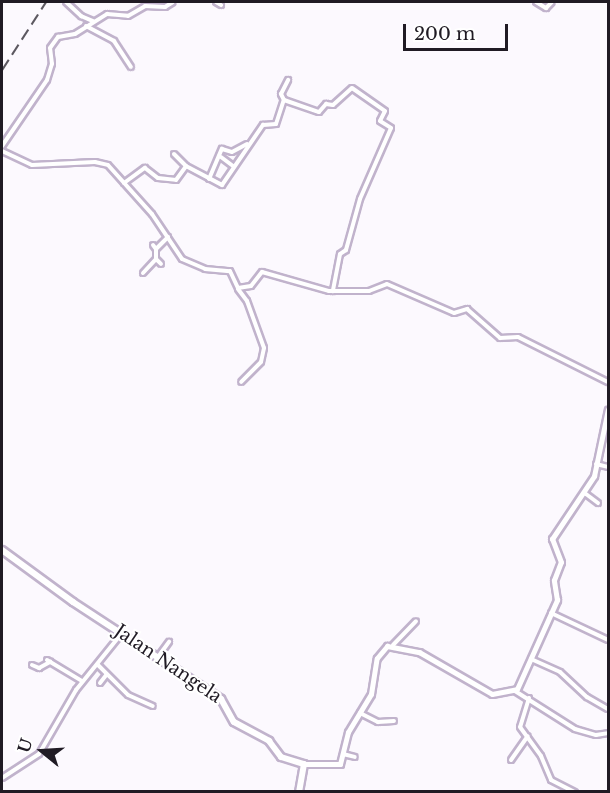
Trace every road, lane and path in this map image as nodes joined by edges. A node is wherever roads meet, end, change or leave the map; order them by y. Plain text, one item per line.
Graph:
1 (66, 2) edge
2 (173, 2) edge
3 (216, 2) edge
4 (536, 2) edge
5 (552, 2) edge
6 (221, 5) dead end
7 (93, 21) junction
8 (86, 26) junction
9 (131, 67) dead end
10 (288, 80) dead end
11 (284, 100) junction
12 (248, 144) junction
13 (2, 146) edge
14 (2, 151) edge
15 (174, 154) dead end
16 (221, 157) junction
17 (186, 166) junction
18 (233, 166) junction
19 (209, 179) junction
20 (124, 183) junction
21 (168, 237) junction
22 (156, 259) junction
23 (161, 264) dead end
24 (143, 273) dead end
25 (238, 288) junction
26 (333, 291) junction
27 (242, 382) dead end
28 (609, 382) edge
29 (609, 409) edge
30 (596, 464) junction
31 (609, 467) edge
32 (586, 494) junction
33 (598, 503) dead end
34 (2, 550) edge
35 (551, 613) junction
36 (416, 621) dead end
37 (122, 632) junction
38 (609, 640) edge
39 (169, 642) dead end
40 (393, 645) junction
41 (158, 657) junction
42 (531, 659) junction
43 (32, 665) dead end
44 (98, 665) junction
45 (107, 674) junction
46 (82, 681) junction
47 (100, 683) dead end
48 (515, 691) junction
49 (529, 698) junction
50 (153, 706) dead end
51 (609, 709) edge
52 (360, 713) junction
53 (394, 721) dead end
54 (609, 733) edge
55 (528, 735) junction
56 (343, 754) junction
57 (355, 758) dead end
58 (511, 760) dead end
59 (304, 764) junction
60 (2, 777) edge
61 (299, 792) edge
62 (576, 792) edge

1 - 7 street
2 - 7 street
3 - 6 street
4 - 5 street
7 - 8 street
8 - 9 street
8 - 13 street
10 - 11 street
11 - 12 street
11 - 26 street
12 - 16 street
12 - 18 street
14 - 20 street
15 - 17 street
16 - 18 street
16 - 19 street
17 - 19 street
17 - 20 street
18 - 19 street
20 - 21 street
21 - 22 street
21 - 25 street
22 - 23 street
22 - 24 street
25 - 26 street
25 - 27 street
26 - 28 street
29 - 30 street
30 - 31 street
30 - 32 street
32 - 33 street
32 - 35 street
34 - 37 main road, Jalan Nangela
35 - 38 street
35 - 42 street
36 - 40 street
37 - 41 main road, Jalan Nangela
37 - 44 street
39 - 41 street
40 - 48 street
40 - 52 street
41 - 59 main road, Jalan Nangela
42 - 48 street
42 - 51 street
43 - 46 street
44 - 45 street
44 - 46 street
45 - 47 street
45 - 50 street
46 - 60 street
48 - 49 street
49 - 54 street
49 - 55 street
52 - 53 street
52 - 56 street
55 - 58 street
55 - 62 street
56 - 57 street
56 - 59 street
59 - 61 main road

